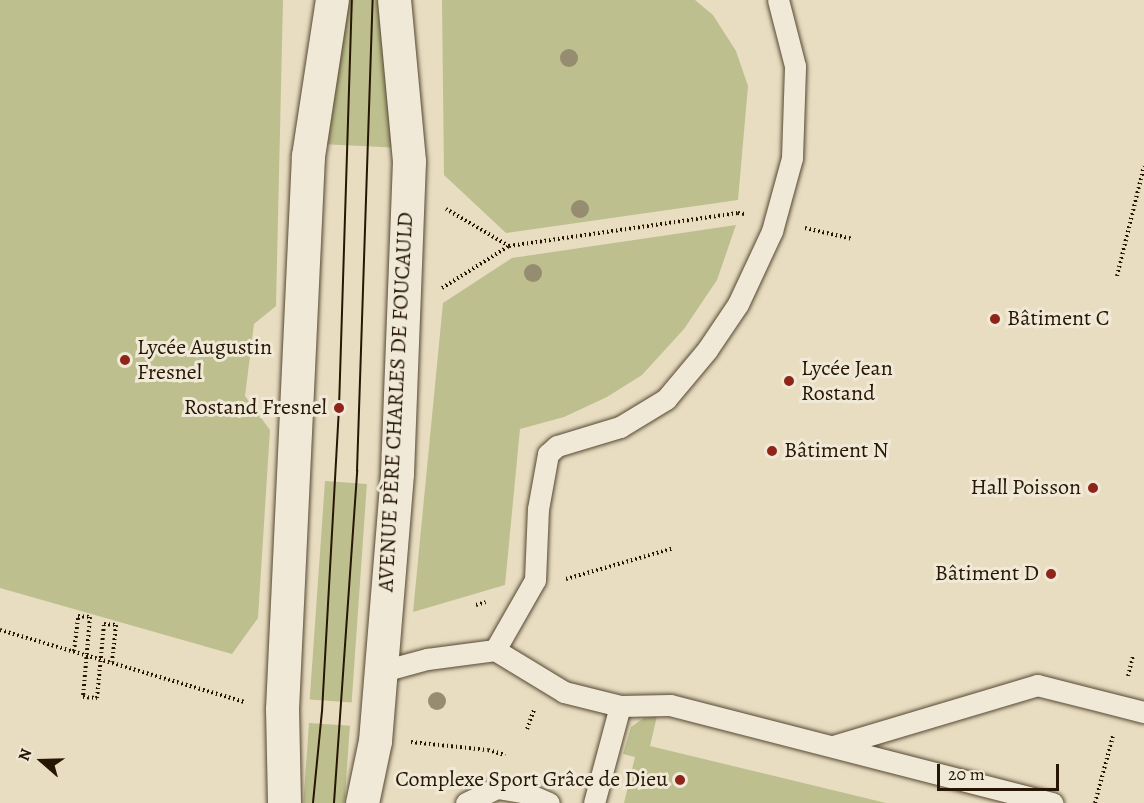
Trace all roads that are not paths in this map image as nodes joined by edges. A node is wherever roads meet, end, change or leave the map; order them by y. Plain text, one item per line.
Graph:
1 (332, 0) edge
2 (393, 0) edge
3 (778, 0) edge
4 (495, 650) junction
5 (379, 672) junction
6 (620, 706) junction
7 (1144, 712) edge
8 (833, 746) junction
9 (284, 803) edge
10 (362, 803) edge
11 (466, 803) edge
12 (549, 803) edge
13 (594, 803) edge
14 (1053, 803) edge

1 - 9 main road
2 - 5 main road, AVENUE PÈRE CHARLES DE FOUCAULD
3 - 4 lane
4 - 5 lane
4 - 6 lane
5 - 10 main road, AVENUE PÈRE CHARLES DE FOUCAULD
6 - 8 lane
6 - 13 lane
7 - 8 lane
8 - 14 lane
11 - 12 lane

